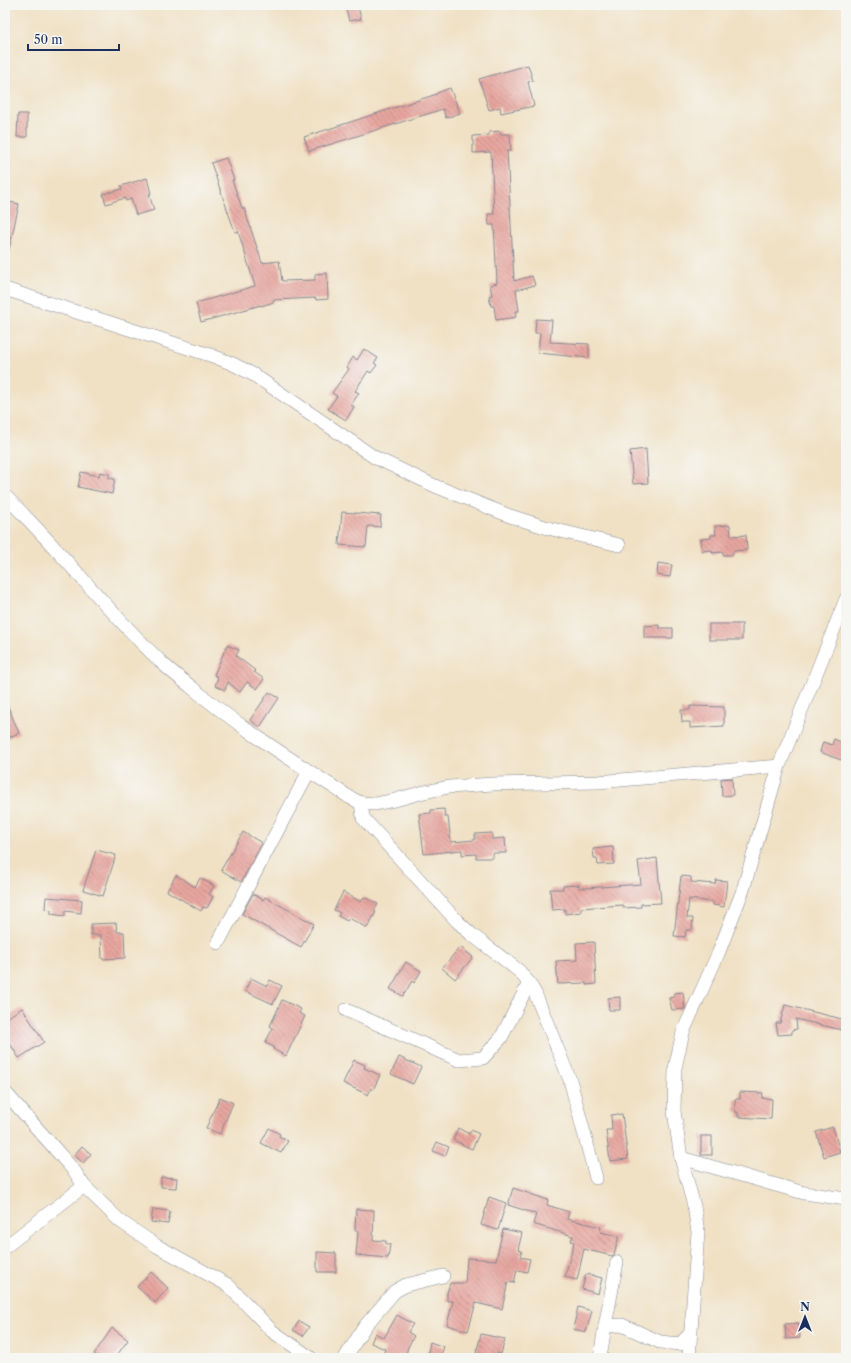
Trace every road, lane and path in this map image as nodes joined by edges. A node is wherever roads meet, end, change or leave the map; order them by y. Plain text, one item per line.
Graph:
1 (5, 289) edge
2 (5, 496) edge
3 (619, 545) dead end
4 (846, 599) edge
5 (779, 766) junction
6 (309, 771) junction
7 (361, 803) junction
8 (218, 943) dead end
9 (529, 983) junction
10 (346, 1010) dead end
11 (5, 1092) edge
12 (681, 1158) junction
13 (596, 1178) dead end
14 (84, 1186) junction
15 (846, 1199) edge
16 (5, 1247) edge
17 (617, 1262) dead end
18 (443, 1276) dead end
19 (605, 1326) junction
20 (690, 1334) junction
21 (304, 1356) edge
22 (345, 1358) edge
23 (600, 1358) edge
24 (689, 1358) edge

1 - 3 street
2 - 6 street
4 - 5 street
5 - 7 street
5 - 12 street
6 - 7 street
6 - 8 street
7 - 9 street
9 - 10 street
9 - 13 street
11 - 14 street
12 - 15 street
12 - 20 street
14 - 16 street
14 - 21 street
17 - 19 street
18 - 22 street
19 - 20 street
19 - 23 street
20 - 24 street

